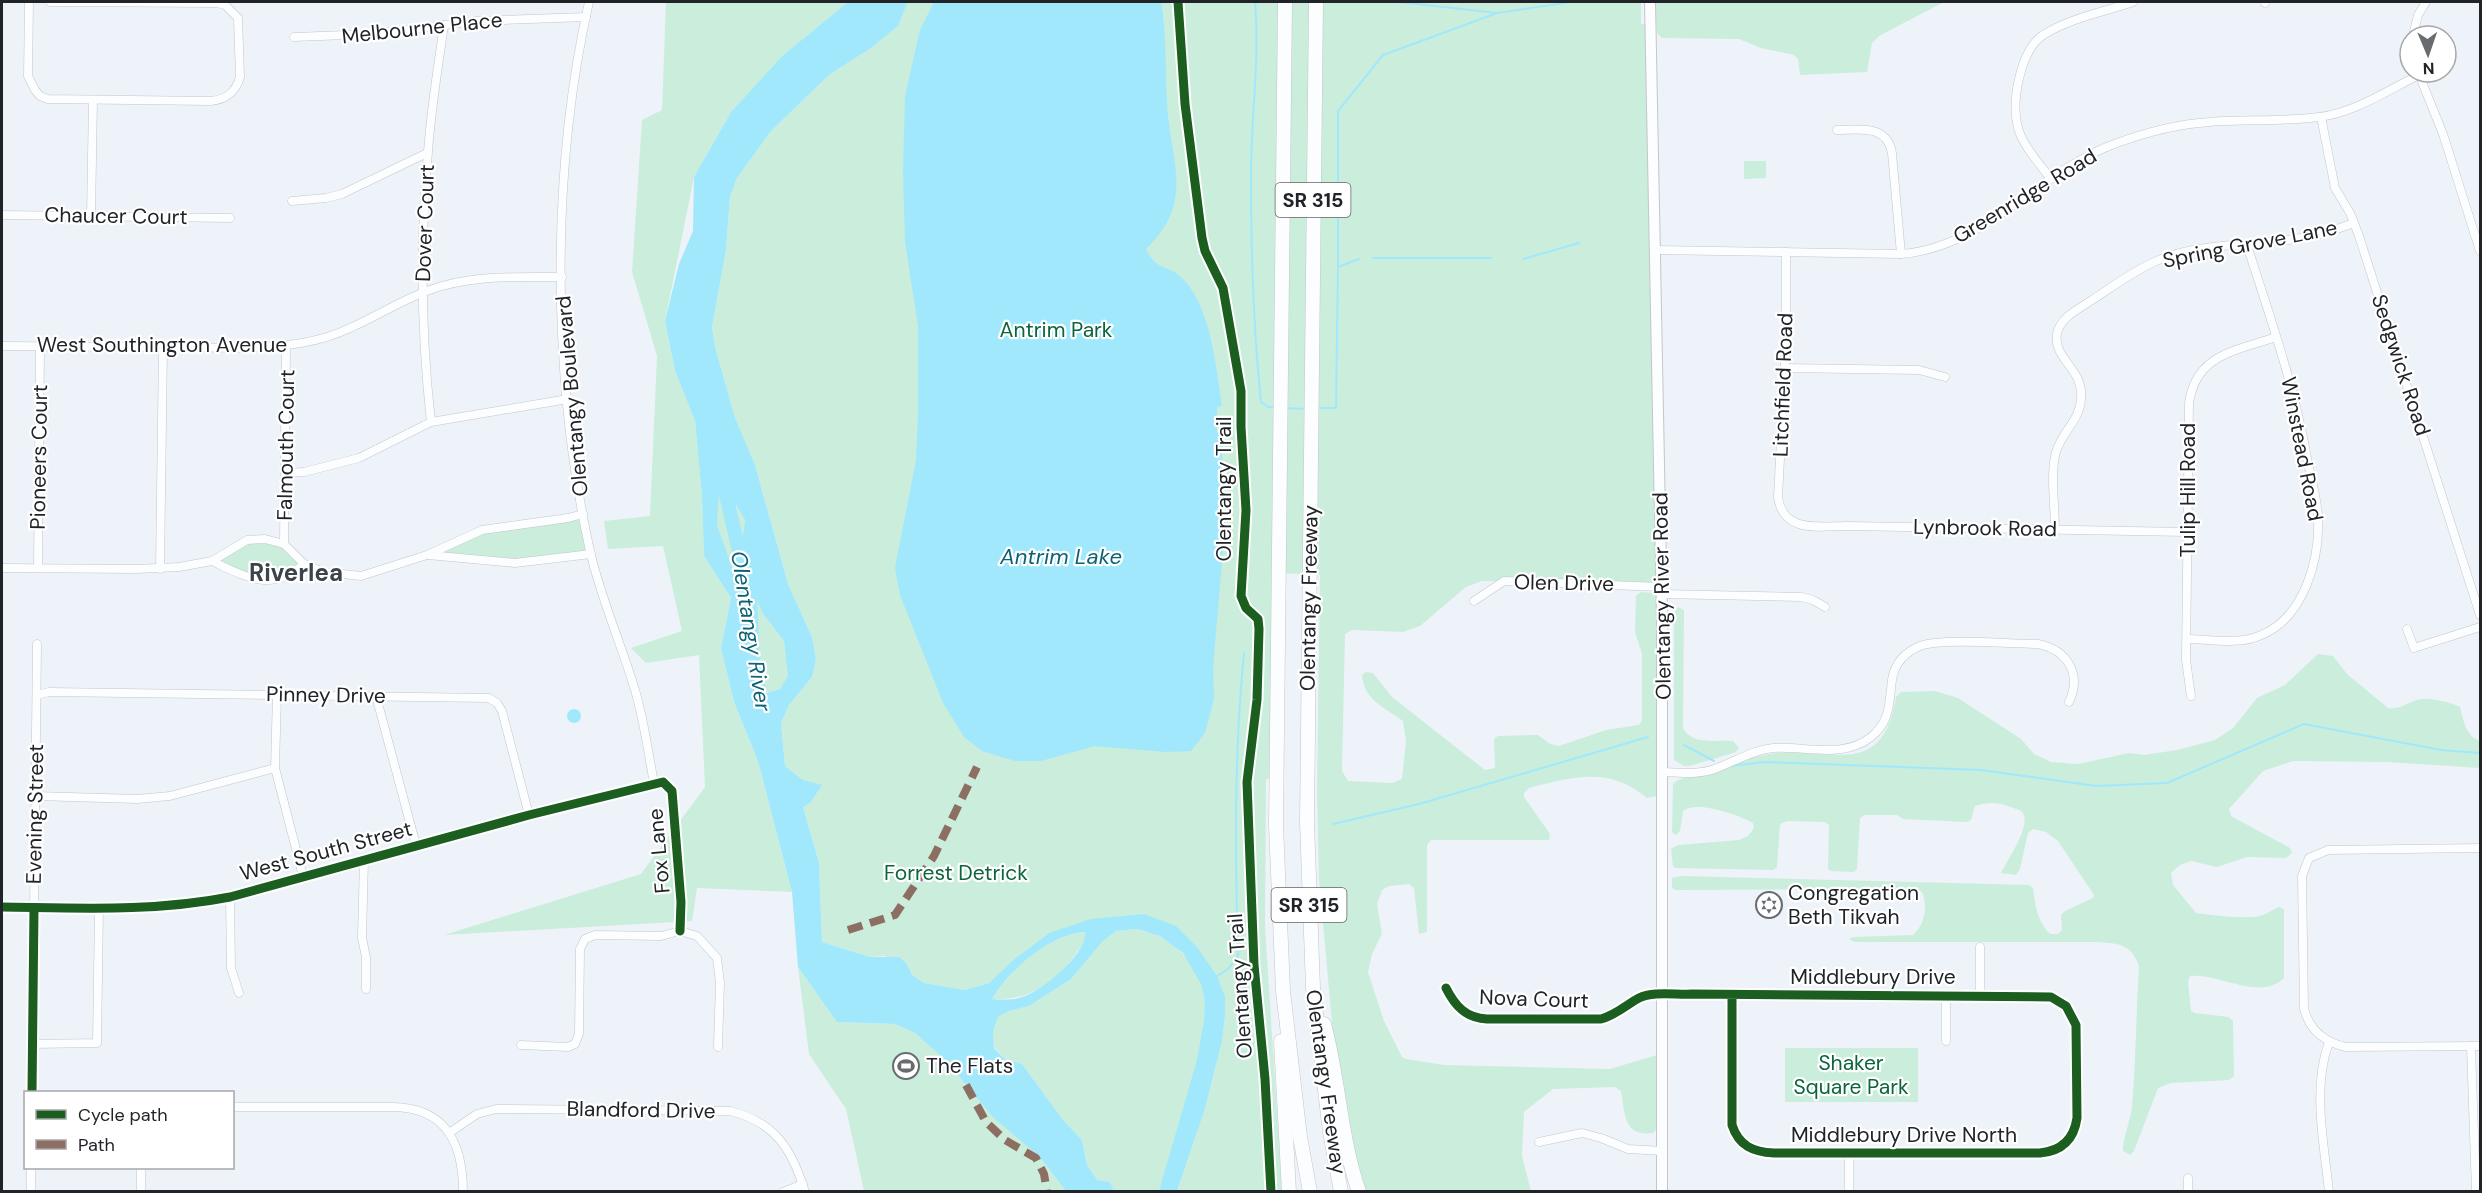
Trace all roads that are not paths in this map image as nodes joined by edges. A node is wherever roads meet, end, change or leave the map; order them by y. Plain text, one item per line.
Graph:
1 (29, 2) edge
2 (50, 2) edge
3 (589, 2) edge
4 (1285, 2) edge
5 (1316, 2) edge
6 (1650, 2) edge
7 (2133, 2) edge
8 (2423, 2) edge
9 (586, 17) junction
10 (2415, 24) edge
11 (444, 25) junction
12 (294, 37) dead end
13 (2398, 84) edge
14 (2423, 84) edge
15 (93, 100) junction
16 (2320, 117) junction
17 (1837, 130) dead end
18 (428, 153) junction
19 (2050, 178) junction
20 (292, 201) dead end
21 (2, 215) edge
22 (92, 216) junction
23 (230, 218) dead end
24 (2354, 223) junction
25 (2247, 244) junction
26 (1655, 250) junction
27 (2481, 251) edge
28 (1786, 252) junction
29 (1900, 254) junction
30 (562, 277) junction
31 (423, 292) junction
32 (2276, 337) junction
33 (2, 346) edge
34 (40, 346) junction
35 (286, 346) junction
36 (163, 348) junction
37 (1785, 368) junction
38 (1945, 377) dead end
39 (568, 399) junction
40 (431, 422) junction
41 (285, 473) junction
42 (583, 513) junction
43 (1785, 517) joint
44 (2055, 529) junction
45 (2187, 531) junction
46 (284, 544) junction
47 (591, 554) junction
48 (427, 555) junction
49 (212, 561) junction
50 (304, 564) junction
51 (2, 568) edge
52 (38, 568) junction
53 (160, 569) junction
54 (1662, 590) junction
55 (1474, 602) dead end
56 (1825, 607) dead end
57 (2481, 615) edge
58 (2481, 627) edge
59 (2407, 629) dead end
60 (2187, 639) junction
61 (37, 644) dead end
62 (277, 694) junction
63 (36, 695) junction
64 (376, 696) junction
65 (2191, 696) dead end
66 (2069, 702) dead end
67 (275, 768) junction
68 (1663, 772) junction
69 (654, 783) junction
70 (36, 796) junction
71 (529, 815) junction
72 (416, 845) junction
73 (2481, 848) edge
74 (364, 860) junction
75 (303, 876) junction
76 (230, 897) junction
77 (2, 908) edge
78 (34, 908) junction
79 (99, 908) junction
80 (680, 931) junction
81 (1980, 947) dead end
82 (1313, 988) junction
83 (1446, 988) dead end
84 (366, 989) dead end
85 (1283, 991) junction
86 (239, 993) dead end
87 (1663, 995) junction
88 (1731, 995) junction
89 (1946, 996) junction
90 (1980, 996) junction
91 (1946, 1041) dead end
92 (2329, 1042) junction
93 (33, 1044) junction
94 (521, 1045) dead end
95 (2471, 1046) junction
96 (2481, 1046) edge
97 (718, 1047) dead end
98 (32, 1091) edge
99 (234, 1107) edge
100 (449, 1133) junction
101 (1539, 1142) dead end
102 (2066, 1143) joint
103 (1663, 1151) junction
104 (1849, 1153) junction
105 (31, 1169) edge
106 (141, 1169) edge
107 (2188, 1178) dead end
108 (804, 1188) edge
109 (31, 1191) edge
110 (141, 1191) edge
111 (463, 1191) edge
112 (783, 1191) edge
113 (1288, 1191) edge
114 (1310, 1191) edge
115 (1341, 1191) edge
116 (1359, 1191) edge
117 (1662, 1191) edge
118 (1849, 1191) edge
119 (2188, 1191) edge
120 (2329, 1191) edge
121 (2476, 1191) edge

1 - 15 street
2 - 15 street
3 - 9 street, Olentangy Boulevard
4 - 85 highway, Olentangy Freeway / SR 315
5 - 82 highway, Olentangy Freeway / SR 315
6 - 26 main road, Olentangy River Road
7 - 19 street
8 - 10 street
9 - 11 street, Melbourne Place
9 - 30 street, Olentangy Boulevard
11 - 12 street, Melbourne Place
11 - 18 street, Dover Court
13 - 16 street, Greenridge Road
14 - 27 street
15 - 22 street
16 - 19 street, Greenridge Road
16 - 24 street, Sedgwick Road
17 - 29 street
18 - 20 street
18 - 31 street, Dover Court
19 - 29 street, Greenridge Road
21 - 22 street, Chaucer Court
22 - 23 street, Chaucer Court
24 - 25 street, Spring Grove Lane
24 - 57 street, Sedgwick Road
25 - 32 street, Winstead Road
25 - 44 street, Spring Grove Lane
26 - 28 street, Greenridge Road
26 - 54 main road, Olentangy River Road
28 - 29 street, Greenridge Road
28 - 37 street, Litchfield Road
30 - 31 street, West Southington Avenue
30 - 39 street, Olentangy Boulevard
31 - 35 street, West Southington Avenue
31 - 40 street, Dover Court
32 - 45 street, Tulip Hill Road
32 - 60 street, Winstead Road
33 - 34 street, West Southington Avenue
34 - 36 street, West Southington Avenue
34 - 52 street, Pioneers Court
35 - 36 street, West Southington Avenue
35 - 41 street, Falmouth Court
36 - 53 street
37 - 38 street
37 - 43 street, Litchfield Road
39 - 40 street
39 - 42 street, Olentangy Boulevard
40 - 41 street
41 - 46 street, Falmouth Court
42 - 47 street, Olentangy Boulevard
42 - 48 street
43 - 44 street, Lynbrook Road
44 - 45 street, Lynbrook Road
45 - 60 street, Tulip Hill Road
46 - 49 street
46 - 50 street
47 - 48 street
47 - 69 street, Olentangy Boulevard
48 - 50 street
49 - 50 street
49 - 53 street
51 - 52 street
52 - 53 street
54 - 55 street, Olen Drive
54 - 56 street, Olen Drive
54 - 68 main road, Olentangy River Road
58 - 59 street
60 - 65 street, Tulip Hill Road
61 - 63 street, Evening Street
62 - 63 street, Pinney Drive
62 - 64 street, Pinney Drive
62 - 67 street
63 - 70 street, Evening Street
64 - 71 street, Pinney Drive
64 - 72 street
66 - 68 street
67 - 70 street
67 - 75 street
68 - 87 main road, Olentangy River Road
69 - 71 street, West South Street
69 - 80 street, Fox Lane
70 - 78 street, Evening Street
71 - 72 street, West South Street
72 - 74 street, West South Street
73 - 92 street
74 - 75 street, West South Street
74 - 84 street
75 - 76 street, West South Street
76 - 79 street, West South Street
76 - 86 street
77 - 78 street, West South Street
78 - 79 street, West South Street
78 - 93 street, Evening Street
79 - 93 street
80 - 94 street
80 - 97 street
81 - 90 street
82 - 115 highway, Olentangy Freeway / SR 315
82 - 116 highway
83 - 87 street, Nova Court
85 - 113 highway
85 - 114 highway, Olentangy Freeway / SR 315
87 - 88 street, Middlebury Drive
87 - 103 main road, Olentangy River Road
88 - 89 street, Middlebury Drive
88 - 104 street, Middlebury Drive North
89 - 90 street, Middlebury Drive
89 - 91 street
90 - 102 street, Middlebury Drive
92 - 95 street
92 - 120 street
93 - 98 street, Evening Street
95 - 96 street
95 - 121 street
99 - 100 street
100 - 108 street, Blandford Drive
100 - 111 street
101 - 103 street
102 - 104 street, Middlebury Drive North
103 - 117 main road, Olentangy River Road
104 - 118 street
105 - 109 street
106 - 110 street
107 - 119 street
108 - 112 street

